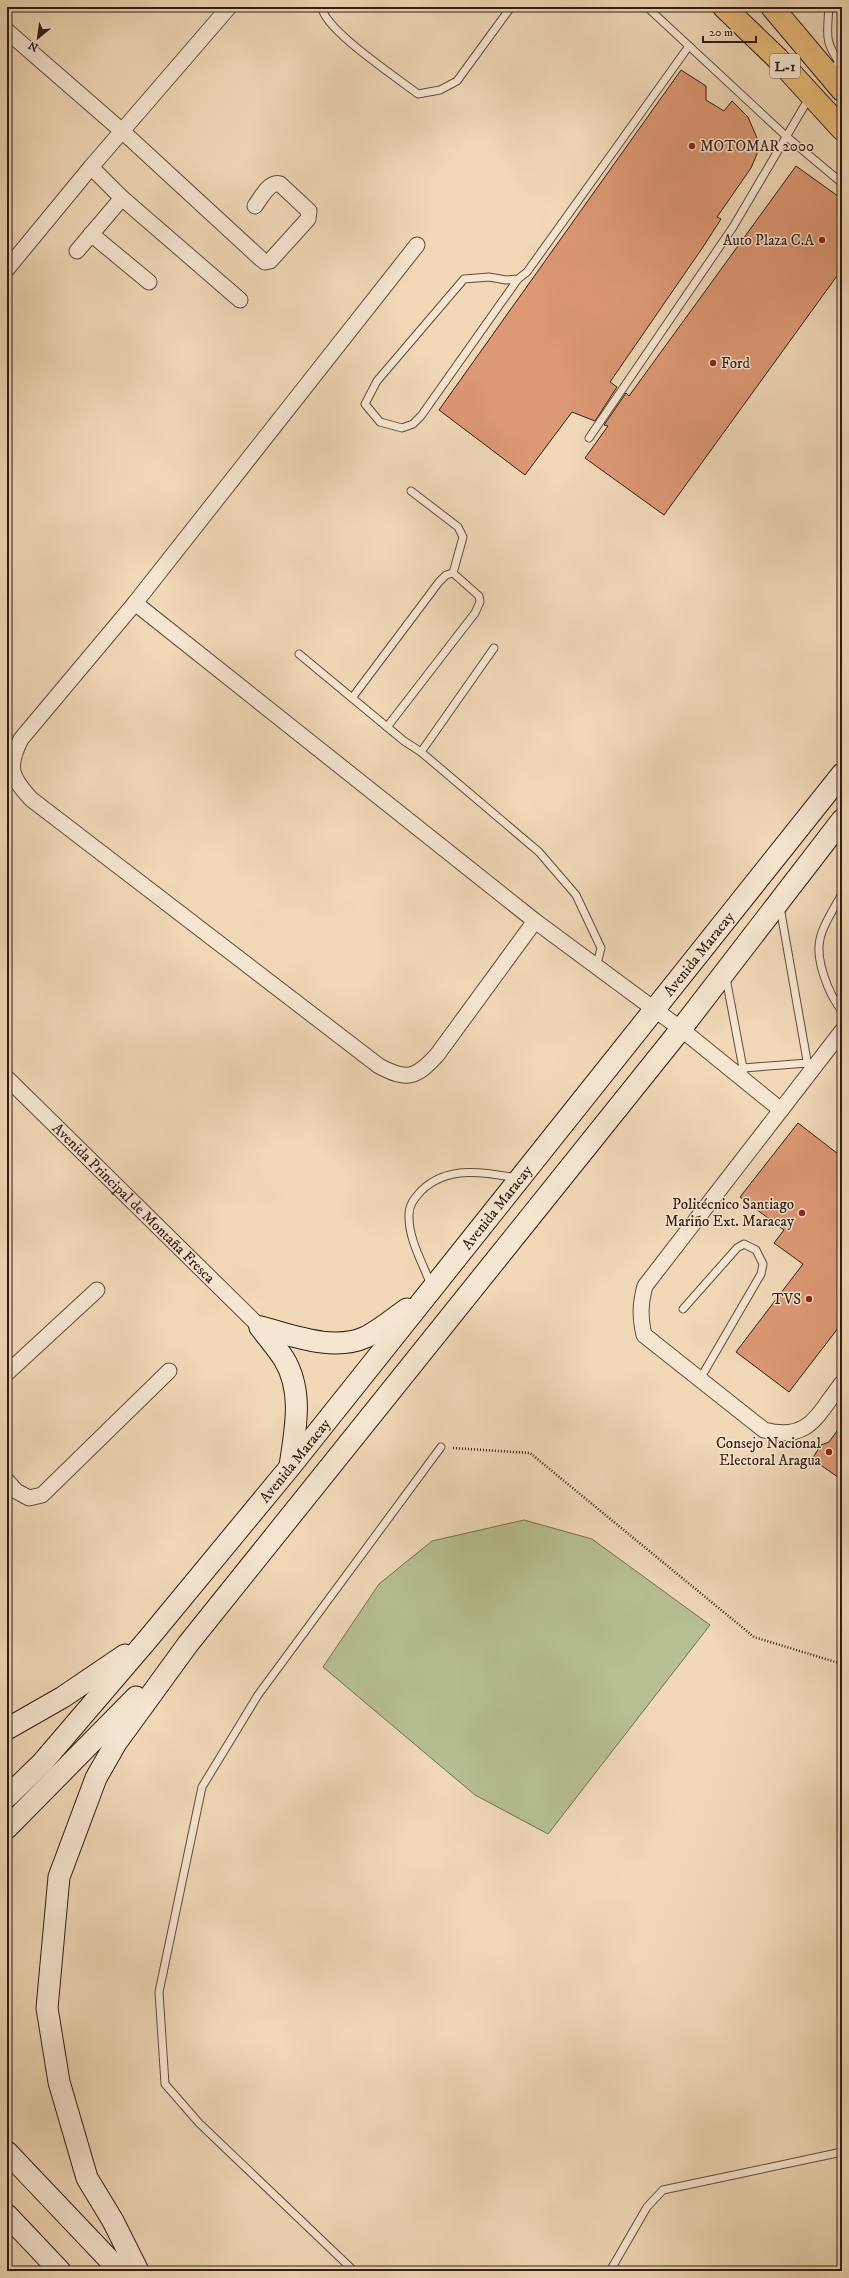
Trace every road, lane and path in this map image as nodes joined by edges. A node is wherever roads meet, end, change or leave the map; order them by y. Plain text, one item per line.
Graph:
1 (229, 7) edge
2 (322, 7) edge
3 (511, 7) edge
4 (647, 7) edge
5 (724, 7) edge
6 (772, 7) edge
7 (829, 7) edge
8 (7, 31) edge
9 (689, 46) junction
10 (839, 74) edge
11 (811, 94) junction
12 (842, 129) edge
13 (122, 131) junction
14 (787, 137) junction
15 (91, 167) junction
16 (842, 183) edge
17 (122, 198) junction
18 (254, 206) dead end
19 (92, 234) junction
20 (417, 245) dead end
21 (77, 251) dead end
22 (7, 269) edge
23 (518, 279) junction
24 (149, 282) dead end
25 (240, 300) dead end
26 (588, 438) dead end
27 (411, 491) dead end
28 (453, 573) junction
29 (134, 603) junction
30 (494, 648) dead end
31 (299, 654) dead end
32 (352, 698) junction
33 (387, 728) junction
34 (421, 752) junction
35 (842, 774) edge
36 (842, 820) edge
37 (842, 894) edge
38 (779, 902) junction
39 (535, 921) junction
40 (596, 964) junction
41 (725, 973) junction
42 (654, 1011) junction
43 (842, 1011) edge
44 (681, 1029) junction
45 (842, 1031) edge
46 (808, 1069) junction
47 (744, 1075) junction
48 (7, 1078) edge
49 (782, 1110) junction
50 (519, 1179) junction
51 (97, 1290) dead end
52 (427, 1293) junction
53 (684, 1309) dead end
54 (260, 1327) junction
55 (169, 1371) dead end
56 (7, 1373) edge
57 (700, 1379) junction
58 (842, 1383) edge
59 (440, 1447) joint
60 (290, 1467) junction
61 (7, 1482) edge
62 (148, 1639) junction
63 (188, 1644) junction
64 (842, 1664) edge
65 (7, 1729) edge
66 (7, 1797) edge
67 (7, 1828) edge
68 (7, 2152) edge
69 (842, 2152) edge
70 (7, 2215) edge
71 (60, 2271) edge
72 (120, 2271) edge
73 (138, 2271) edge
74 (354, 2271) edge
75 (610, 2271) edge

1 - 13 street
2 - 3 lane
4 - 9 lane
5 - 11 main road, L-1
6 - 10 main road, L-1
7 - 10 lane
8 - 13 street
9 - 14 lane
9 - 23 lane
11 - 12 main road, L-1
11 - 14 lane
13 - 15 street
13 - 18 street
14 - 16 lane
14 - 26 lane
15 - 17 street
15 - 22 street
17 - 19 street
17 - 25 street
19 - 21 street
19 - 24 street
20 - 29 street
23 - 23 lane
27 - 28 lane
28 - 32 lane
28 - 33 lane
29 - 39 street
29 - 39 street
30 - 34 lane
31 - 32 lane
32 - 33 lane
33 - 34 lane
34 - 40 lane
35 - 42 street, Avenida Maracay
36 - 38 street, Avenida Maracay
37 - 43 lane
38 - 41 street, Avenida Maracay
38 - 46 lane
39 - 40 street
40 - 42 street
41 - 44 street, Avenida Maracay
41 - 47 lane
42 - 44 street
42 - 50 street, Avenida Maracay
44 - 47 street
44 - 63 street, Avenida Maracay
45 - 46 street
46 - 47 lane
46 - 49 street
47 - 49 street
48 - 54 street, Avenida Principal de Montaña Fresca
49 - 57 street
50 - 52 street, Avenida Maracay
50 - 52 lane
51 - 56 street
52 - 54 street
52 - 60 street, Avenida Maracay
53 - 57 lane
54 - 60 street
55 - 61 street
57 - 58 street
59 - 64 path
59 - 74 lane
60 - 62 street, Avenida Maracay
62 - 65 street
62 - 66 street
63 - 67 street
63 - 73 street
68 - 72 street
69 - 75 lane
70 - 71 street

